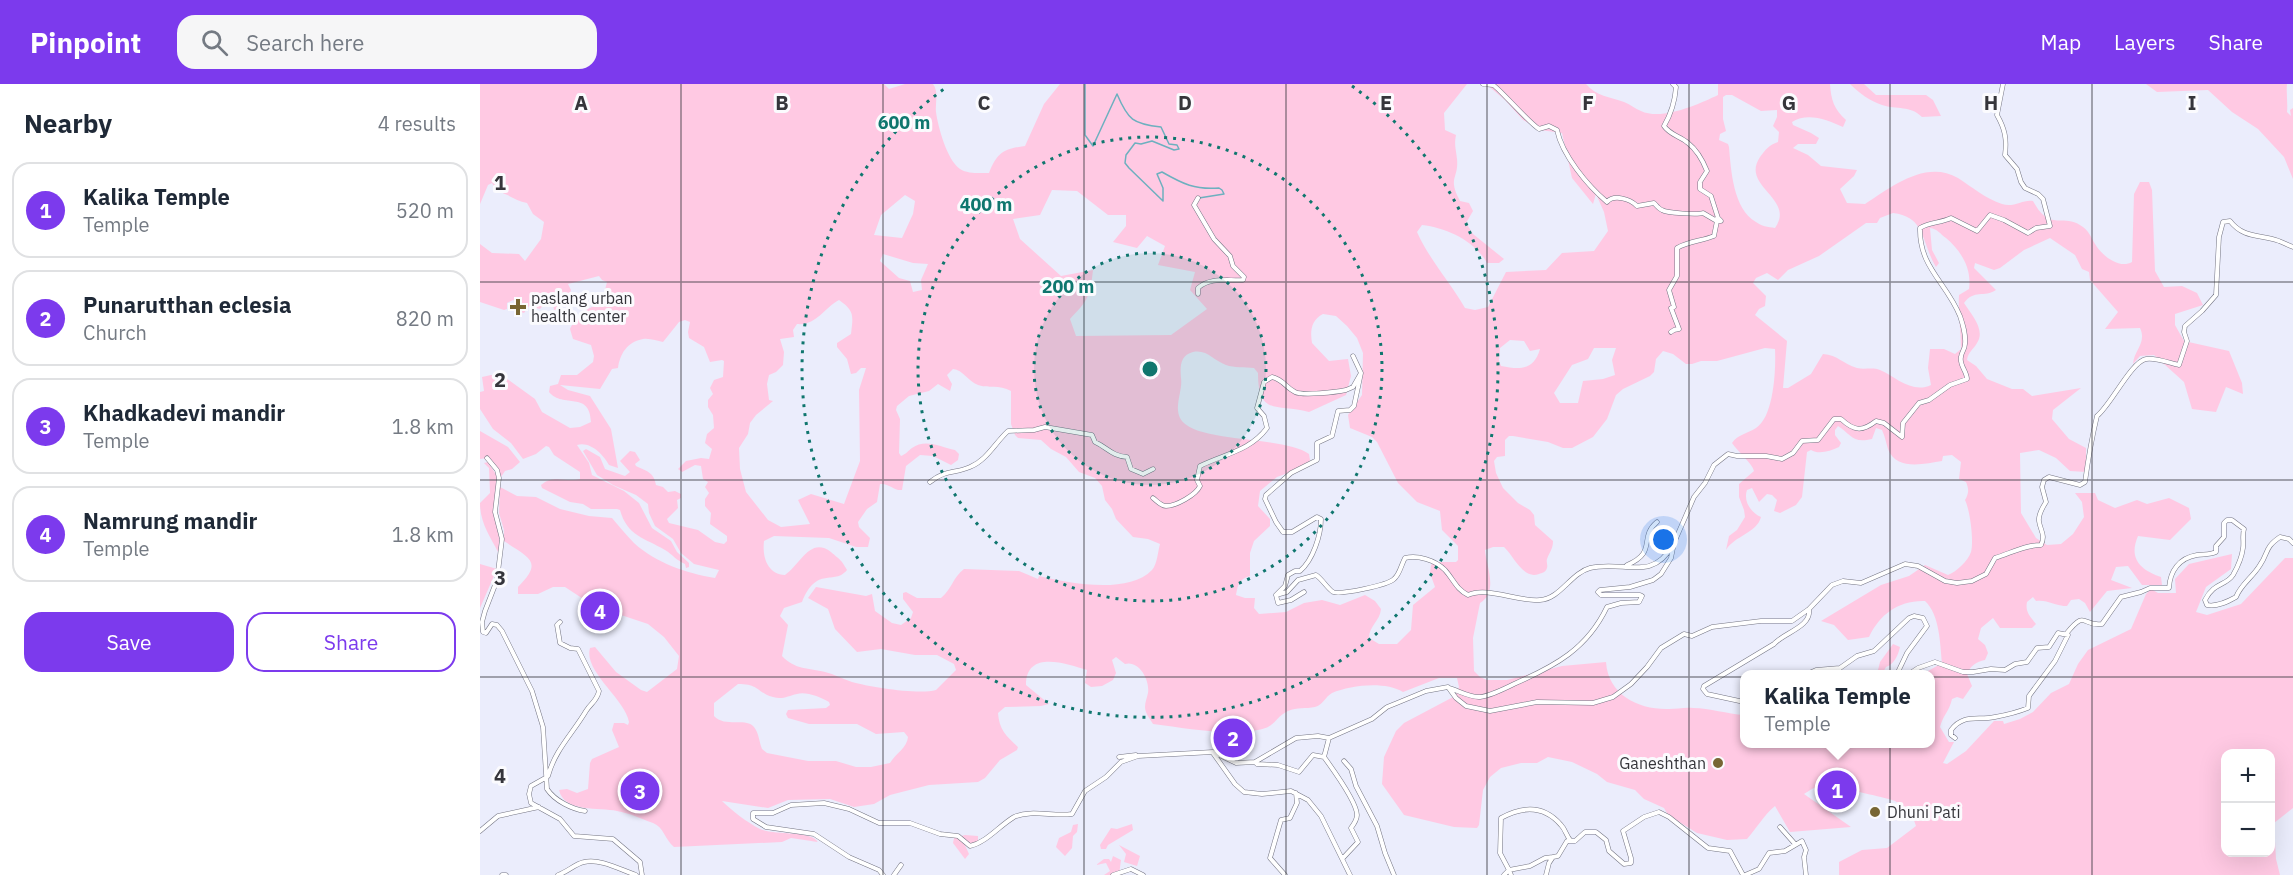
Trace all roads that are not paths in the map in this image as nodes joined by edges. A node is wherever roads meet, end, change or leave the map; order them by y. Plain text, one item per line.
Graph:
1 (1483, 84) edge
2 (1673, 84) edge
3 (2003, 84) edge
4 (1198, 198) dead end
5 (1718, 218) junction
6 (2293, 247) edge
7 (1198, 294) dead end
8 (1671, 332) dead end
9 (1353, 356) dead end
10 (1361, 373) junction
11 (487, 459) dead end
12 (1153, 469) dead end
13 (930, 482) dead end
14 (1153, 498) dead end
15 (1657, 522) dead end
16 (1674, 543) junction
17 (2293, 543) edge
18 (1623, 567) junction
19 (1304, 592) dead end
20 (1276, 595) junction
21 (1809, 609) junction
22 (560, 622) dead end
23 (2066, 634) junction
24 (1816, 670) edge
25 (1899, 670) edge
26 (1915, 670) edge
27 (1448, 687) junction
28 (1740, 701) edge
29 (1329, 738) junction
30 (1955, 738) dead end
31 (1213, 752) junction
32 (1138, 756) junction
33 (1119, 757) dead end
34 (1324, 758) junction
35 (1344, 761) dead end
36 (1255, 762) junction
37 (547, 779) junction
38 (1295, 792) junction
39 (538, 807) junction
40 (585, 812) dead end
41 (1780, 826) dead end
42 (480, 831) edge
43 (1571, 841) junction
44 (1795, 844) junction
45 (1553, 857) junction
46 (1343, 858) junction
47 (901, 865) dead end
48 (1510, 873) edge
49 (558, 875) edge
50 (636, 875) edge
51 (642, 875) edge
52 (883, 875) edge
53 (894, 875) edge
54 (1113, 875) edge
55 (1143, 875) edge
56 (1285, 875) edge
57 (1350, 875) edge
58 (1394, 875) edge
59 (1504, 875) edge
60 (1546, 875) edge
61 (1744, 875) edge
62 (1806, 875) edge

1 - 5 street
2 - 5 street
3 - 16 street
4 - 7 street
5 - 8 street
6 - 21 street
9 - 10 street
10 - 14 street
10 - 20 street
11 - 37 street
12 - 13 street
15 - 18 street
16 - 18 street
16 - 27 street
17 - 23 street
18 - 20 street
19 - 20 street
21 - 27 street
21 - 28 street
22 - 37 street
23 - 26 street
23 - 30 street
24 - 25 street
27 - 29 street
29 - 34 street
29 - 36 street
31 - 32 street
31 - 36 street
31 - 38 street
32 - 33 street
32 - 52 street
34 - 36 street
34 - 46 street
35 - 58 street
37 - 39 street
37 - 40 street
38 - 46 street
38 - 56 street
39 - 42 street
39 - 51 street
41 - 44 street
43 - 45 street
43 - 48 street
43 - 61 street
44 - 61 street
44 - 62 street
45 - 48 street
45 - 60 street
46 - 57 street
47 - 53 street
48 - 59 street
49 - 50 street
54 - 55 street

